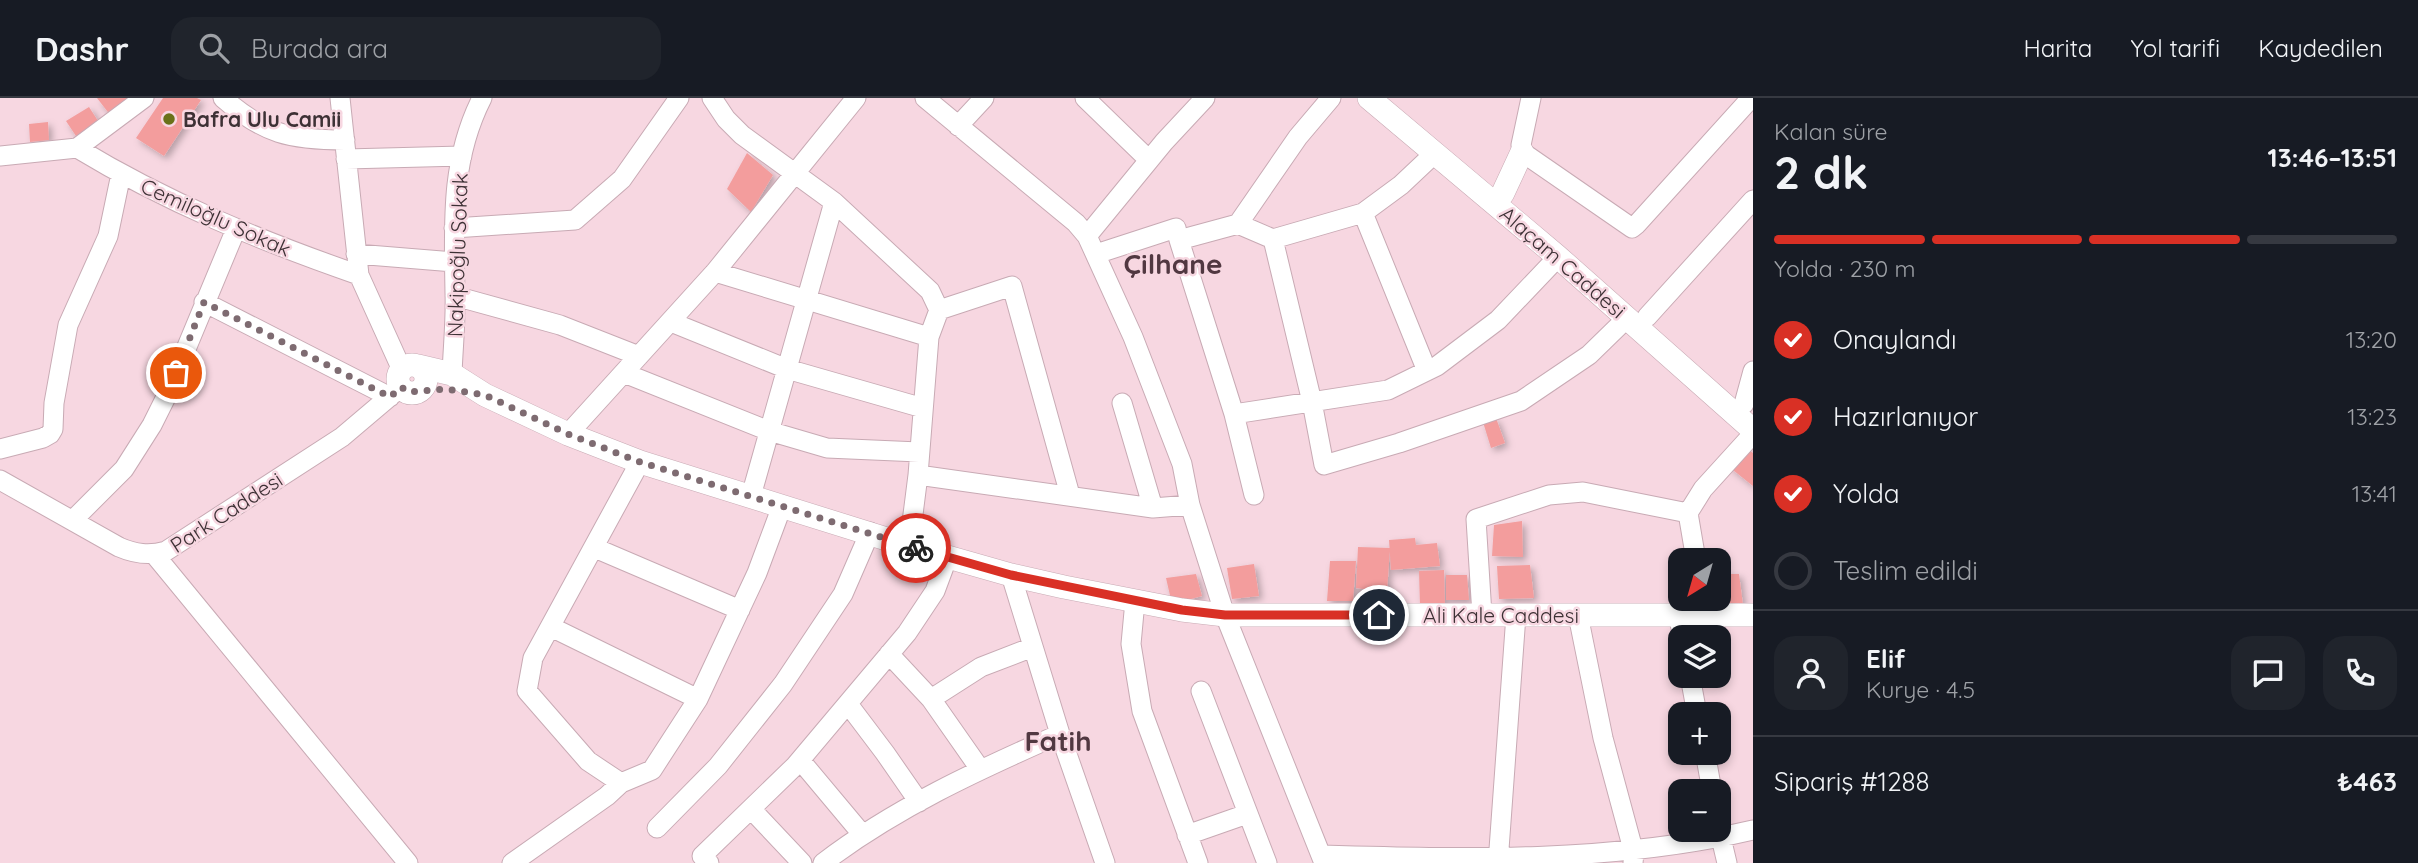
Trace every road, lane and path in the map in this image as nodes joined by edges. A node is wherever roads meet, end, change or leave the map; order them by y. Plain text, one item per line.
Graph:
1 (223, 98) edge
2 (340, 98) edge
3 (482, 98) edge
4 (679, 98) edge
5 (712, 98) edge
6 (856, 98) edge
7 (925, 98) edge
8 (984, 98) edge
9 (1085, 98) edge
10 (1205, 98) edge
11 (1331, 98) edge
12 (1369, 98) edge
13 (1389, 98) edge
14 (1531, 98) edge
15 (1751, 98) edge
16 (140, 99) edge
17 (958, 126) junction
18 (77, 148) junction
19 (345, 149) junction
20 (1522, 152) junction
21 (1435, 153) junction
22 (0, 156) edge
23 (462, 156) junction
24 (1149, 160) junction
25 (796, 173) junction
26 (121, 174) junction
27 (1499, 198) junction
28 (1753, 200) edge
29 (834, 202) junction
30 (1363, 212) junction
31 (1238, 224) junction
32 (454, 228) junction
33 (236, 229) junction
34 (1087, 236) junction
35 (1273, 239) junction
36 (1180, 240) junction
37 (356, 254) junction
38 (1096, 254) junction
39 (1558, 257) junction
40 (454, 262) junction
41 (715, 272) junction
42 (359, 275) junction
43 (455, 296) junction
44 (806, 300) junction
45 (204, 302) junction
46 (939, 310) junction
47 (671, 322) junction
48 (1640, 323) junction
49 (929, 337) junction
50 (639, 356) junction
51 (787, 369) junction
52 (1427, 371) junction
53 (1753, 371) edge
54 (624, 373) junction
55 (452, 374) junction
56 (406, 382) junction
57 (485, 395) junction
58 (1312, 402) junction
59 (1122, 403) dead end
60 (923, 408) junction
61 (1748, 408) edge
62 (1234, 414) junction
63 (769, 431) junction
64 (1753, 432) edge
65 (568, 434) junction
66 (0, 449) edge
67 (919, 452) junction
68 (640, 462) junction
69 (918, 475) junction
70 (0, 480) edge
71 (1070, 495) junction
72 (1254, 495) dead end
73 (751, 496) junction
74 (1190, 505) junction
75 (782, 506) junction
76 (1153, 508) junction
77 (1688, 513) junction
78 (73, 520) junction
79 (870, 532) junction
80 (909, 546) junction
81 (595, 548) junction
82 (1694, 548) edge
83 (155, 554) junction
84 (948, 556) junction
85 (1011, 575) junction
86 (1135, 601) junction
87 (740, 610) junction
88 (1700, 611) edge
89 (1729, 611) edge
90 (1225, 615) junction
91 (1482, 615) junction
92 (1516, 615) junction
93 (1578, 615) junction
94 (1753, 615) edge
95 (1672, 625) edge
96 (1682, 625) edge
97 (551, 627) junction
98 (1033, 647) junction
99 (890, 654) junction
100 (1201, 691) dead end
101 (698, 699) junction
102 (931, 699) junction
103 (848, 704) junction
104 (1060, 734) junction
105 (800, 760) junction
106 (980, 769) junction
107 (621, 783) junction
108 (919, 802) junction
109 (751, 808) junction
110 (1247, 814) junction
111 (657, 828) dead end
112 (1753, 830) edge
113 (1731, 831) edge
114 (862, 834) junction
115 (1188, 835) junction
116 (1687, 842) edge
117 (1722, 842) edge
118 (1633, 858) edge
119 (1322, 859) edge
120 (1552, 860) edge
121 (1498, 861) edge
122 (408, 863) edge
123 (512, 863) edge
124 (709, 863) edge
125 (802, 863) edge
126 (823, 863) edge
127 (1105, 863) edge
128 (1198, 863) edge
129 (1267, 863) edge
130 (1727, 863) edge

1 - 19 street
2 - 19 street
3 - 23 street, Nakipoğlu Sokak
4 - 32 street
5 - 25 street
6 - 25 street
7 - 17 street
8 - 17 street
9 - 24 street
10 - 24 street
11 - 31 street
12 - 21 main road, Alaçam Caddesi
13 - 27 main road, Alaçam Caddesi
14 - 20 street
15 - 20 street
16 - 18 street
17 - 34 street
18 - 22 street
18 - 26 street, Cemiloğlu Sokak
19 - 23 street
19 - 37 street
20 - 27 main road
21 - 27 main road, Alaçam Caddesi
21 - 30 street
23 - 32 street, Nakipoğlu Sokak
24 - 34 street
25 - 29 street
25 - 41 street
26 - 33 street, Cemiloğlu Sokak
26 - 66 street
27 - 39 main road, Alaçam Caddesi
27 - 48 main road, Alaçam Caddesi
28 - 48 street
29 - 44 street
29 - 46 street
30 - 35 street
30 - 52 street
31 - 35 street
31 - 36 street
32 - 40 street, Nakipoğlu Sokak
33 - 42 street, Cemiloğlu Sokak
33 - 45 street
34 - 38 street
35 - 58 street
36 - 38 street
36 - 62 street
37 - 40 street
37 - 42 street
38 - 74 street
39 - 48 main road, Alaçam Caddesi
39 - 52 street
40 - 43 street, Nakipoğlu Sokak
41 - 44 street
41 - 47 street
42 - 56 street
43 - 50 street
43 - 55 street, Nakipoğlu Sokak
44 - 49 street
44 - 51 street
45 - 56 street
45 - 78 street
46 - 49 street
46 - 71 street
47 - 50 street
47 - 51 street
48 - 58 street
48 - 61 main road, Alaçam Caddesi
48 - 64 main road, Alaçam Caddesi
49 - 60 street
50 - 54 street
51 - 60 street
51 - 63 street
52 - 58 street
53 - 61 street
54 - 63 street
54 - 65 street
55 - 56 main road, Ali Kale Caddesi
55 - 57 main road, Ali Kale Caddesi
56 - 57 main road, Ali Kale Caddesi
56 - 83 street, Park Caddesi
57 - 65 main road, Ali Kale Caddesi
58 - 62 street
59 - 76 street
60 - 67 street
62 - 72 street
63 - 67 street
63 - 73 street
64 - 77 street
65 - 68 main road, Ali Kale Caddesi
67 - 69 street
68 - 73 main road, Ali Kale Caddesi
68 - 81 street
69 - 71 street
69 - 80 street
70 - 78 street, Park Caddesi
71 - 76 street
73 - 75 main road, Ali Kale Caddesi
74 - 76 street
74 - 90 street
75 - 79 main road, Ali Kale Caddesi
75 - 87 street
77 - 82 street
77 - 91 street
78 - 83 street, Park Caddesi
79 - 80 main road, Ali Kale Caddesi
79 - 111 street
80 - 84 main road, Ali Kale Caddesi
81 - 87 street
81 - 97 street
83 - 122 street
84 - 85 main road, Ali Kale Caddesi
84 - 99 street
85 - 86 main road, Ali Kale Caddesi
85 - 98 street
86 - 90 main road, Ali Kale Caddesi
86 - 115 street
87 - 101 street
88 - 96 main road, Ali Kale Caddesi
89 - 94 main road, Ali Kale Caddesi
90 - 91 main road, Ali Kale Caddesi
90 - 119 street
91 - 92 main road, Ali Kale Caddesi
92 - 93 main road, Ali Kale Caddesi
92 - 121 street
93 - 95 main road, Ali Kale Caddesi
93 - 118 street
97 - 101 street
97 - 107 street
98 - 102 street
98 - 104 street
99 - 102 street
99 - 103 street
100 - 110 street
101 - 107 street
102 - 106 street
103 - 105 street
103 - 108 street
104 - 106 street
104 - 127 street
105 - 109 street
105 - 114 street
106 - 108 street
107 - 123 street
108 - 114 street
109 - 124 street
109 - 125 street
110 - 115 street
110 - 129 street
112 - 113 street
114 - 126 street
115 - 128 street
116 - 118 street
117 - 130 street
118 - 120 street
119 - 121 street
120 - 121 street

